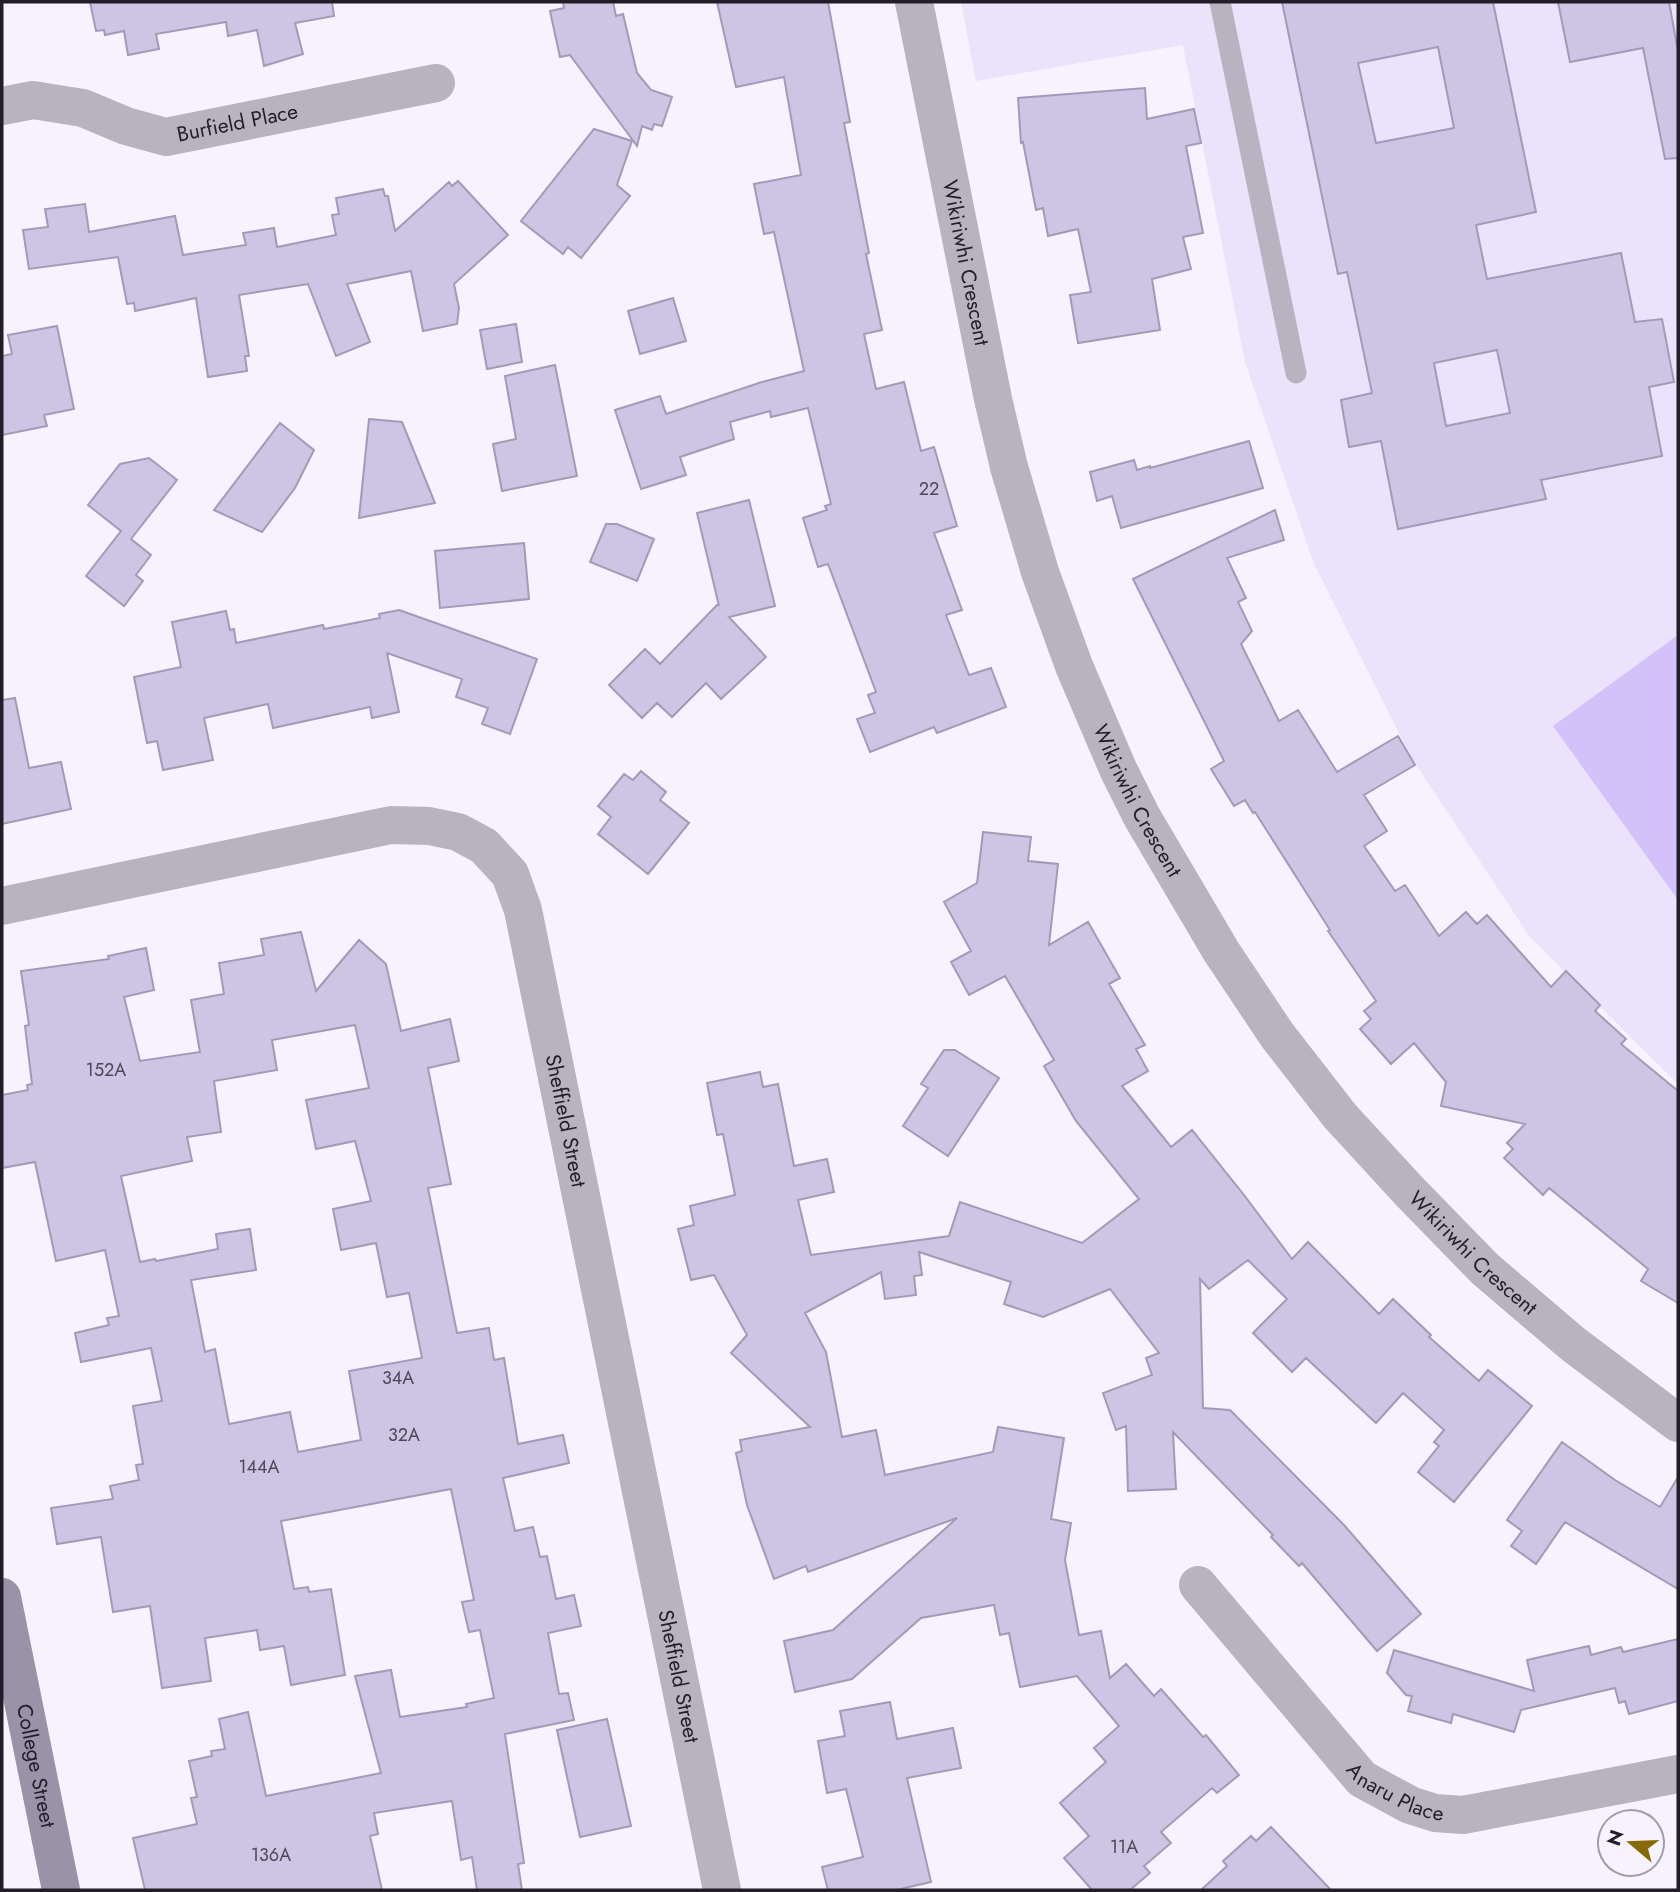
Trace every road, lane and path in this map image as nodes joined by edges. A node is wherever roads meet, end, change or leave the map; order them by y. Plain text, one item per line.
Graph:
1 (914, 2) edge
2 (1220, 2) edge
3 (436, 83) dead end
4 (2, 106) edge
5 (1296, 373) dead end
6 (2, 905) edge
7 (1678, 1423) edge
8 (1198, 1585) dead end
9 (2, 1597) edge
10 (1678, 1774) edge
11 (61, 1890) edge
12 (722, 1890) edge

1 - 7 street, Wikiriwhi Crescent
2 - 5 lane
3 - 4 street, Burfield Place
6 - 12 street, Sheffield Street
8 - 10 street, Anaru Place
9 - 11 main road, College Street

